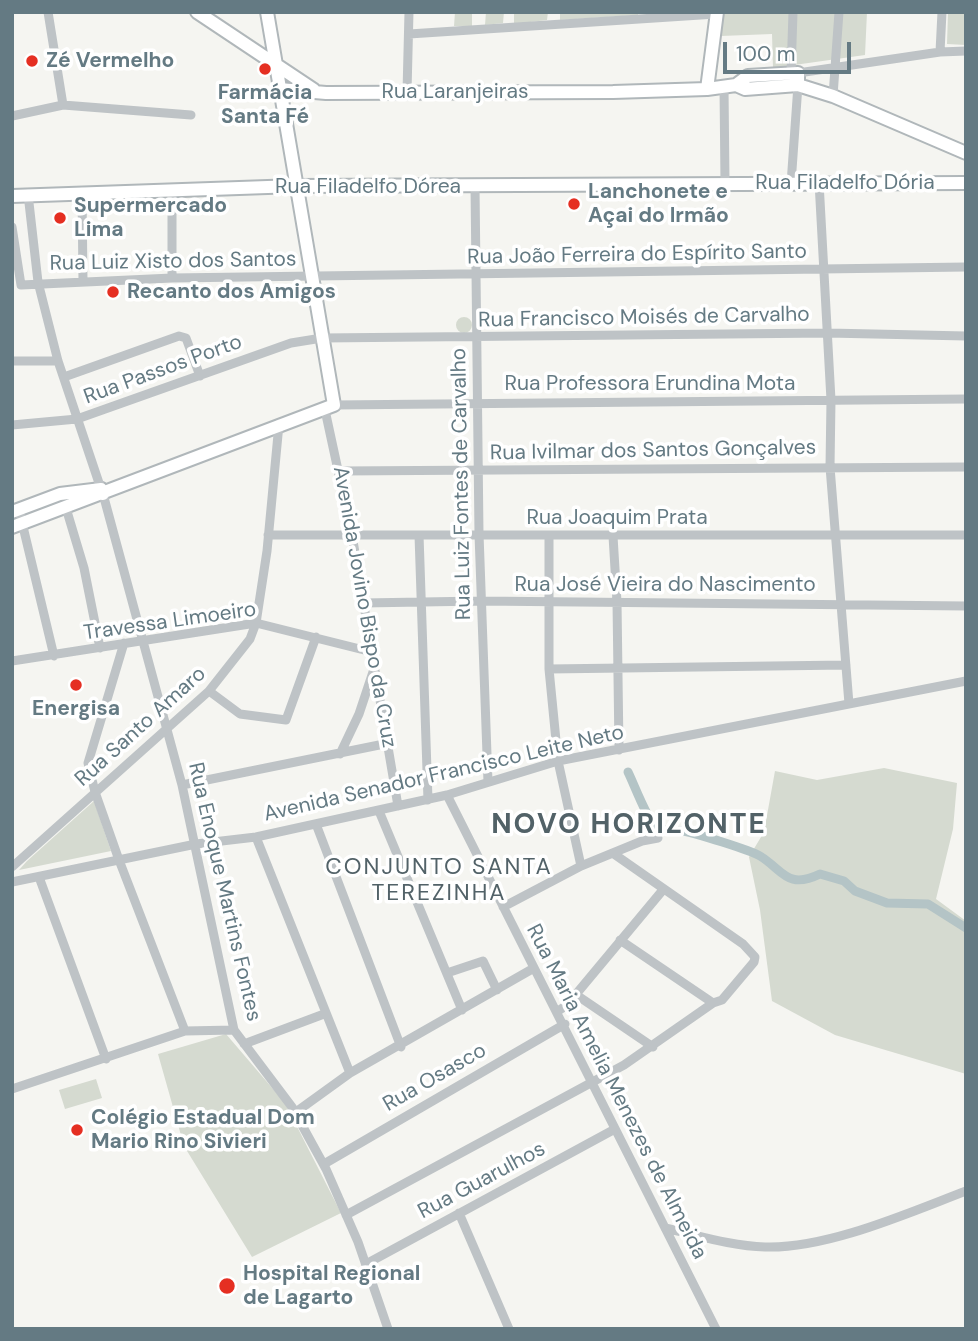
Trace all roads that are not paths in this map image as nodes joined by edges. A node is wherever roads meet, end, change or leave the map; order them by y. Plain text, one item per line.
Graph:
1 (48, 12) edge
2 (197, 12) edge
3 (267, 12) edge
4 (409, 12) edge
5 (793, 12) edge
6 (839, 12) edge
7 (942, 12) edge
8 (717, 13) edge
9 (408, 34) junction
10 (966, 51) edge
11 (940, 52) junction
12 (275, 65) junction
13 (836, 68) junction
14 (796, 77) junction
15 (730, 86) junction
16 (279, 89) junction
17 (706, 89) junction
18 (317, 92) junction
19 (407, 92) junction
20 (833, 96) junction
21 (63, 105) junction
22 (191, 115) dead end
23 (12, 116) edge
24 (966, 153) edge
25 (819, 182) junction
26 (724, 183) junction
27 (966, 183) edge
28 (791, 184) junction
29 (296, 186) junction
30 (475, 186) junction
31 (172, 191) junction
32 (82, 192) junction
33 (28, 194) junction
34 (12, 196) edge
35 (12, 227) edge
36 (966, 267) edge
37 (825, 270) junction
38 (476, 276) junction
39 (309, 277) junction
40 (172, 278) junction
41 (38, 282) junction
42 (83, 282) junction
43 (828, 333) junction
44 (966, 336) edge
45 (323, 338) junction
46 (477, 338) junction
47 (58, 360) junction
48 (12, 361) edge
49 (200, 376) junction
50 (64, 377) junction
51 (966, 399) edge
52 (831, 400) junction
53 (479, 403) junction
54 (329, 408) junction
55 (76, 419) junction
56 (12, 425) edge
57 (279, 425) junction
58 (830, 467) junction
59 (966, 467) edge
60 (480, 470) junction
61 (340, 471) junction
62 (102, 491) junction
63 (85, 495) junction
64 (66, 508) junction
65 (17, 518) edge
66 (479, 534) junction
67 (268, 535) junction
68 (352, 535) junction
69 (419, 535) junction
70 (549, 535) junction
71 (835, 535) junction
72 (966, 535) edge
73 (613, 536) junction
74 (481, 601) junction
75 (549, 602) junction
76 (617, 602) junction
77 (363, 603) junction
78 (422, 603) junction
79 (842, 603) junction
80 (966, 606) edge
81 (256, 623) junction
82 (316, 637) junction
83 (145, 639) junction
84 (124, 643) junction
85 (100, 648) junction
86 (372, 652) junction
87 (54, 656) junction
88 (12, 661) edge
89 (375, 664) junction
90 (846, 665) junction
91 (616, 667) junction
92 (550, 668) junction
93 (966, 681) edge
94 (209, 691) junction
95 (849, 704) junction
96 (167, 726) junction
97 (389, 743) junction
98 (618, 750) junction
99 (340, 754) junction
100 (558, 761) junction
101 (488, 782) junction
102 (182, 785) junction
103 (95, 792) junction
104 (447, 795) junction
105 (428, 800) junction
106 (398, 806) junction
107 (379, 811) junction
108 (316, 824) junction
109 (256, 837) junction
110 (657, 838) dead end
111 (196, 844) junction
112 (614, 854) junction
113 (119, 860) junction
114 (581, 866) junction
115 (12, 867) edge
116 (39, 877) junction
117 (12, 882) edge
118 (662, 891) junction
119 (503, 907) junction
120 (620, 940) junction
121 (534, 968) junction
122 (447, 973) junction
123 (497, 990) junction
124 (575, 994) junction
125 (715, 1003) junction
126 (461, 1010) junction
127 (558, 1011) junction
128 (324, 1014) junction
129 (565, 1024) junction
130 (234, 1030) junction
131 (186, 1031) junction
132 (244, 1044) junction
133 (401, 1046) junction
134 (653, 1047) junction
135 (106, 1059) junction
136 (350, 1073) junction
137 (591, 1080) junction
138 (12, 1089) edge
139 (296, 1112) junction
140 (615, 1129) junction
141 (324, 1164) junction
142 (966, 1191) edge
143 (459, 1213) junction
144 (346, 1215) junction
145 (665, 1228) junction
146 (366, 1264) junction
147 (388, 1329) edge
148 (509, 1329) edge
149 (716, 1329) edge

1 - 21 street
2 - 12 street
3 - 12 street, Avenida Jovino Bispo da Cruz
4 - 9 street
5 - 14 street
6 - 13 street
7 - 11 street
8 - 9 street
8 - 17 street
9 - 19 street
10 - 11 street
11 - 13 street
12 - 16 street, Avenida Jovino Bispo da Cruz
12 - 18 street
13 - 14 street
13 - 20 street
14 - 15 street, Rua Laranjeiras
14 - 20 street, Rua Laranjeiras
14 - 28 street
15 - 17 street, Rua Laranjeiras
15 - 26 street
16 - 18 street, Rua Laranjeiras
16 - 29 street, Avenida Jovino Bispo da Cruz
17 - 19 street, Rua Laranjeiras
18 - 19 street, Rua Laranjeiras
20 - 24 street, Rua Laranjeiras
21 - 22 street
21 - 23 street
25 - 27 street, Rua Filadelfo Dória
25 - 28 street, Rua Filadelfo Dória
25 - 37 street
26 - 28 street, Rua Filadelfo Dória
26 - 30 street, Rua Filadelfo Dórea
29 - 30 street, Rua Filadelfo Dórea
29 - 31 street, Rua Filadelfo Dórea
29 - 39 street, Avenida Jovino Bispo da Cruz
30 - 38 street, Rua Luiz Fontes de Carvalho
31 - 32 street, Rua Filadelfo Dórea
31 - 40 street
32 - 33 street, Rua Filadelfo Dórea
32 - 42 street
33 - 34 street, Rua Filadelfo Dórea
33 - 41 street, Rua Enoque Martins Fontes
35 - 41 street
36 - 37 street, Rua João Ferreira do Espírito Santo
37 - 38 street, Rua João Ferreira do Espírito Santo
37 - 43 street
38 - 39 street, Rua João Ferreira do Espírito Santo
38 - 46 street, Rua Luiz Fontes de Carvalho
39 - 40 street, Rua Luiz Xisto dos Santos
39 - 45 street, Avenida Jovino Bispo da Cruz
40 - 42 street, Rua Luiz Xisto dos Santos
41 - 42 street, Rua Luiz Xisto dos Santos
41 - 47 street, Rua Enoque Martins Fontes
43 - 44 street, Rua Francisco Moisés de Carvalho
43 - 46 street, Rua Francisco Moisés de Carvalho
43 - 52 street
45 - 46 street, Rua Francisco Moisés de Carvalho
45 - 49 street, Rua Passos Porto
45 - 54 street, Avenida Jovino Bispo da Cruz
46 - 53 street, Rua Luiz Fontes de Carvalho
47 - 48 street
47 - 50 street, Rua Enoque Martins Fontes
49 - 50 street
49 - 55 street, Rua Passos Porto
50 - 55 street, Rua Enoque Martins Fontes
51 - 52 street, Rua Professora Erundina Mota
52 - 53 street, Rua Professora Erundina Mota
52 - 58 street
53 - 54 street, Rua Professora Erundina Mota
53 - 60 street, Rua Luiz Fontes de Carvalho
54 - 57 street
54 - 61 street, Avenida Jovino Bispo da Cruz
55 - 56 street, Rua Passos Porto
55 - 62 street, Rua Enoque Martins Fontes
57 - 62 street
57 - 67 street, Rua Santo Amaro
58 - 59 street, Rua Ivilmar dos Santos Gonçalves
58 - 60 street, Rua Ivilmar dos Santos Gonçalves
58 - 71 street
60 - 61 street, Rua Ivilmar dos Santos Gonçalves
60 - 66 street, Rua Luiz Fontes de Carvalho
61 - 68 street, Avenida Jovino Bispo da Cruz
62 - 63 street
62 - 83 street, Rua Enoque Martins Fontes
63 - 64 street
63 - 65 street
64 - 65 street
64 - 85 street
65 - 87 street
66 - 69 street, Rua Joaquim Prata
66 - 70 street, Rua Joaquim Prata
66 - 74 street, Rua Luiz Fontes de Carvalho
67 - 68 street, Rua Joaquim Prata
67 - 81 street, Rua Santo Amaro
68 - 69 street, Rua Joaquim Prata
68 - 77 street, Avenida Jovino Bispo da Cruz
69 - 78 street
70 - 73 street, Rua Joaquim Prata
70 - 75 street
71 - 72 street, Rua Joaquim Prata
71 - 73 street, Rua Joaquim Prata
71 - 79 street
73 - 76 street
74 - 75 street, Rua José Vieira do Nascimento
74 - 78 street, Rua José Vieira do Nascimento
74 - 101 street, Rua Luiz Fontes de Carvalho
75 - 76 street, Rua José Vieira do Nascimento
75 - 92 street
76 - 79 street, Rua José Vieira do Nascimento
76 - 91 street
77 - 78 street, Rua José Vieira do Nascimento
77 - 86 street, Avenida Jovino Bispo da Cruz
78 - 105 street
79 - 80 street, Rua José Vieira do Nascimento
79 - 90 street
81 - 82 street, Travessa Limoeiro
81 - 83 street, Travessa Limoeiro
81 - 94 street, Rua Santo Amaro
82 - 86 street, Travessa Limoeiro
82 - 94 street
83 - 84 street, Travessa Limoeiro
83 - 96 street, Rua Enoque Martins Fontes
84 - 85 street, Travessa Limoeiro
84 - 103 street
85 - 87 street, Travessa Limoeiro
86 - 89 street, Avenida Jovino Bispo da Cruz
87 - 88 street, Travessa Limoeiro
89 - 97 street, Avenida Jovino Bispo da Cruz
89 - 99 street
90 - 91 street
90 - 95 street
91 - 92 street
91 - 98 street
92 - 100 street
93 - 95 street, Avenida Senador Francisco Leite Neto
94 - 96 street, Rua Santo Amaro
95 - 98 street, Avenida Senador Francisco Leite Neto
96 - 102 street, Rua Enoque Martins Fontes
96 - 103 street, Rua Santo Amaro
97 - 99 street
97 - 106 street, Avenida Jovino Bispo da Cruz
98 - 100 street, Avenida Senador Francisco Leite Neto
99 - 102 street
100 - 101 street, Avenida Senador Francisco Leite Neto
100 - 114 street
101 - 104 street, Avenida Senador Francisco Leite Neto
102 - 111 street, Rua Enoque Martins Fontes
103 - 113 street
103 - 115 street, Rua Santo Amaro
104 - 105 street, Avenida Senador Francisco Leite Neto
104 - 119 street, Rua Maria Amelia Menezes de Almeida
105 - 106 street, Avenida Senador Francisco Leite Neto
106 - 107 street, Avenida Senador Francisco Leite Neto
107 - 108 street, Avenida Senador Francisco Leite Neto
107 - 122 street
108 - 109 street, Avenida Senador Francisco Leite Neto
108 - 133 street
109 - 111 street, Avenida Senador Francisco Leite Neto
109 - 128 street
110 - 112 street
111 - 113 street, Avenida Senador Francisco Leite Neto
111 - 130 street, Rua Enoque Martins Fontes
112 - 114 street
112 - 118 street
113 - 116 street, Avenida Senador Francisco Leite Neto
113 - 131 street
114 - 119 street
116 - 117 street, Avenida Senador Francisco Leite Neto
116 - 135 street
118 - 120 street
118 - 125 street
119 - 121 street, Rua Maria Amelia Menezes de Almeida
120 - 124 street
120 - 125 street
121 - 123 street
121 - 127 street, Rua Maria Amelia Menezes de Almeida
122 - 123 street
122 - 126 street
123 - 126 street
124 - 127 street
124 - 134 street
125 - 134 street
126 - 133 street
127 - 129 street, Rua Maria Amelia Menezes de Almeida
128 - 132 street
128 - 136 street
129 - 137 street, Rua Maria Amelia Menezes de Almeida
129 - 141 street, Rua Osasco
130 - 131 street
130 - 132 street, Rua Enoque Martins Fontes
131 - 135 street
132 - 139 street, Rua Enoque Martins Fontes
133 - 136 street
134 - 137 street
135 - 138 street
136 - 139 street
137 - 140 street, Rua Maria Amelia Menezes de Almeida
137 - 144 street
139 - 141 street, Rua Enoque Martins Fontes
140 - 143 street, Rua Guarulhos
140 - 145 street, Rua Maria Amelia Menezes de Almeida
141 - 144 street, Rua Enoque Martins Fontes
142 - 145 street
143 - 146 street, Rua Guarulhos
143 - 148 street
144 - 146 street, Rua Enoque Martins Fontes
145 - 149 street, Rua Maria Amelia Menezes de Almeida
146 - 147 street, Rua Enoque Martins Fontes

